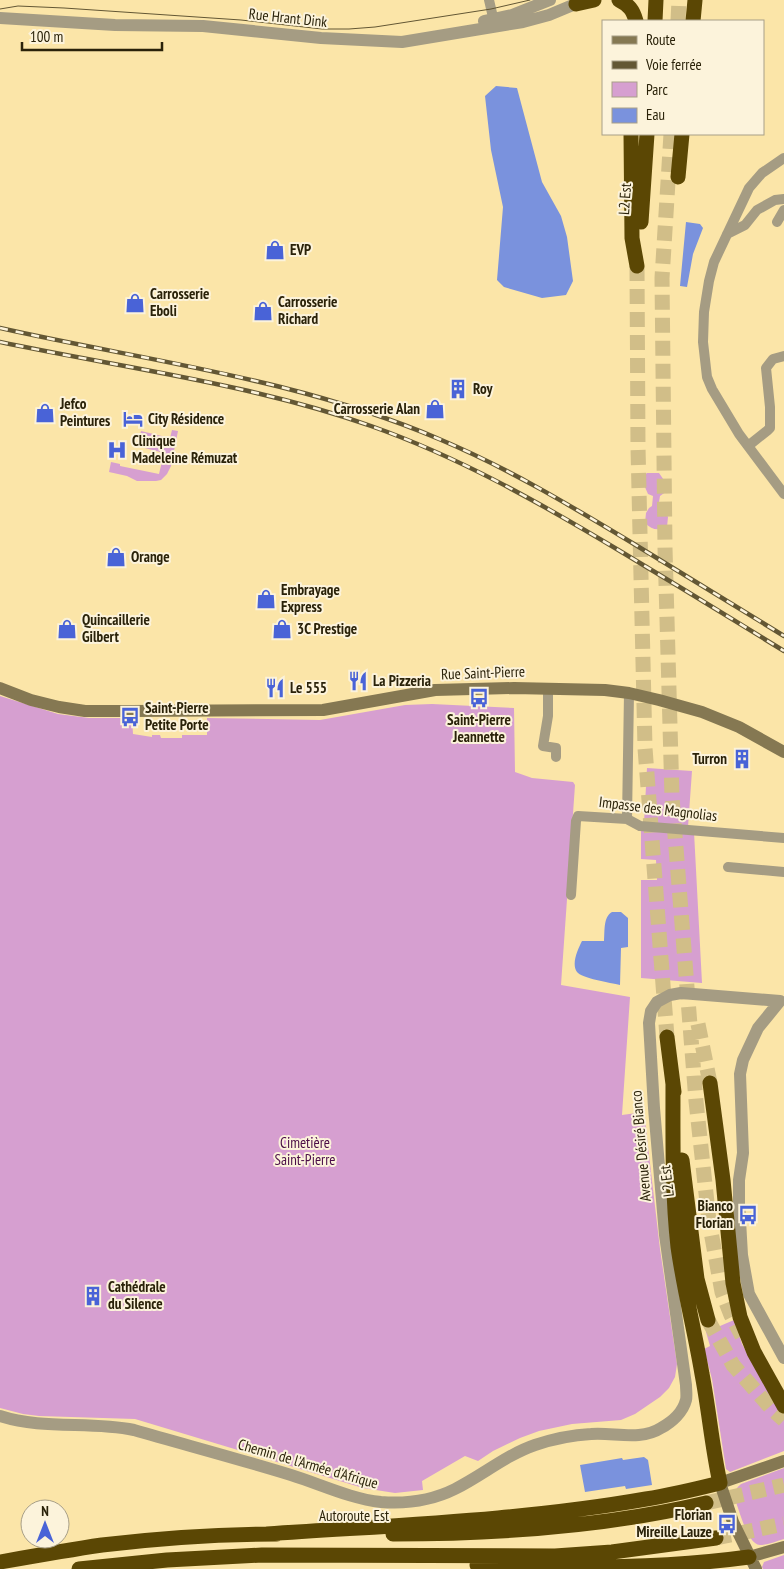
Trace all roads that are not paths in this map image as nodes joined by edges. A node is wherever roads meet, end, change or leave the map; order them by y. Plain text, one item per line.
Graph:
1 (489, 0) edge
2 (550, 0) edge
3 (594, 0) edge
4 (619, 0) edge
5 (640, 0) edge
6 (656, 0) edge
7 (695, 0) edge
8 (580, 2) edge
9 (0, 18) edge
10 (637, 20) edge
11 (637, 20) edge
12 (655, 20) edge
13 (693, 20) edge
14 (494, 23) junction
15 (631, 135) edge
16 (647, 135) edge
17 (682, 135) edge
18 (784, 158) edge
19 (678, 177) dead end
20 (784, 199) edge
21 (784, 210) edge
22 (778, 222) dead end
23 (727, 234) junction
24 (784, 356) edge
25 (748, 446) junction
26 (784, 494) edge
27 (0, 688) edge
28 (548, 688) junction
29 (629, 693) junction
30 (755, 735) junction
31 (784, 744) edge
32 (784, 752) edge
33 (556, 757) dead end
34 (627, 819) junction
35 (784, 838) edge
36 (728, 867) dead end
37 (784, 872) edge
38 (571, 895) dead end
39 (782, 998) edge
40 (667, 1036) tunnel mouth
41 (673, 1083) junction
42 (710, 1083) tunnel mouth
43 (708, 1320) tunnel mouth
44 (784, 1358) edge
45 (784, 1406) edge
46 (680, 1412) joint
47 (0, 1416) edge
48 (784, 1461) edge
49 (720, 1483) junction
50 (706, 1503) tunnel mouth
51 (268, 1534) junction
52 (716, 1538) tunnel mouth
53 (784, 1547) edge
54 (344, 1554) junction
55 (0, 1562) edge
56 (752, 1563) edge
57 (79, 1569) edge

1 - 14 street
2 - 14 street
3 - 8 highway
4 - 10 highway
5 - 11 highway
6 - 12 highway
7 - 13 highway
8 - 14 street
9 - 14 street, Rue Hrant Dink
15 - 16 highway, L2 Est
17 - 19 highway
18 - 23 street
20 - 23 street
21 - 22 street
23 - 25 street
24 - 25 street
25 - 26 street
27 - 28 main road, Rue Saint-Pierre
28 - 29 main road, Rue Saint-Pierre
28 - 33 street
29 - 30 main road, Rue Saint-Pierre
29 - 34 street
30 - 31 main road, Rue Saint-Pierre
30 - 32 main road, Rue Saint-Pierre
34 - 35 street, Impasse des Magnolias
34 - 38 street, Impasse des Magnolias
36 - 37 street
39 - 44 street, Avenue Désiré Bianco
39 - 46 street, Avenue Désiré Bianco
40 - 41 highway, L2 Est
41 - 43 highway, L2 Est
41 - 49 highway
42 - 45 highway
46 - 47 street, Chemin de l'Armée d'Afrique
48 - 49 main road
49 - 51 highway
49 - 56 main road
50 - 51 highway, Autoroute Est
51 - 55 highway, Autoroute Est
52 - 54 highway
53 - 56 main road
54 - 56 highway
54 - 57 highway

